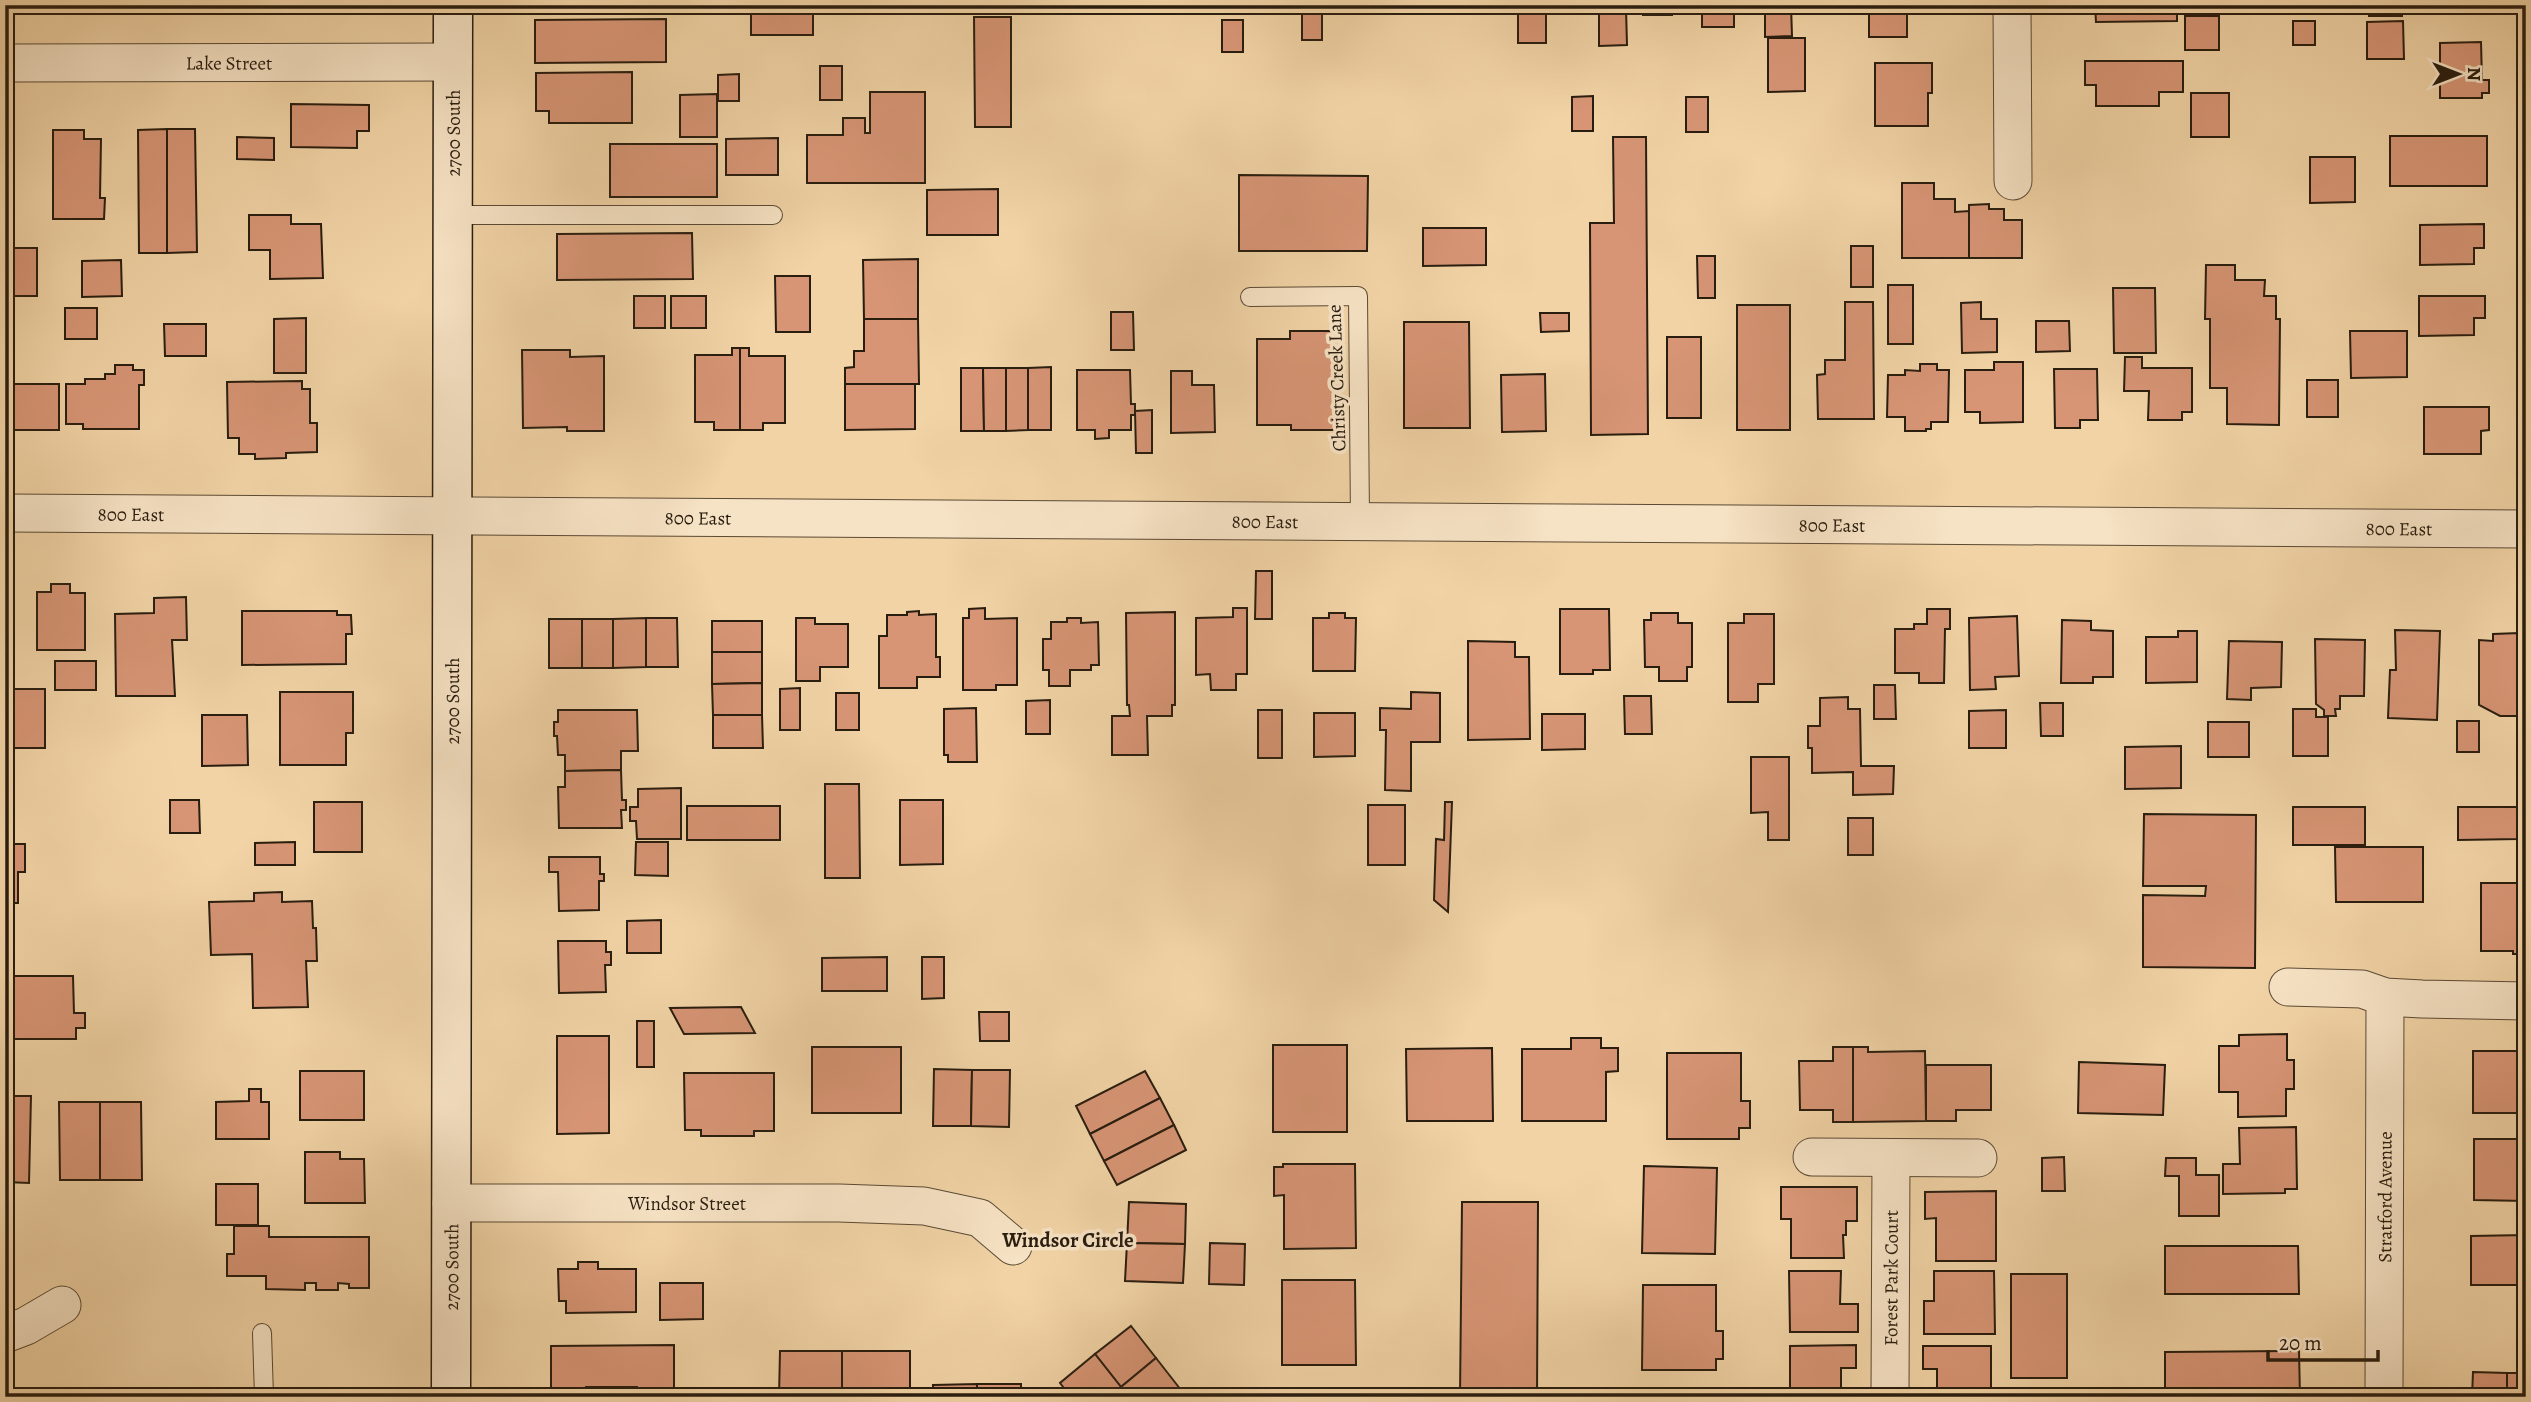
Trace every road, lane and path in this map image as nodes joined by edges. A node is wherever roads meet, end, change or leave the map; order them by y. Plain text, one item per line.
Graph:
1 (453, 5) edge
2 (2012, 5) edge
3 (453, 62) junction
4 (5, 63) edge
5 (2012, 181) dead end
6 (453, 215) junction
7 (773, 215) dead end
8 (1250, 297) dead end
9 (5, 513) edge
10 (452, 516) junction
11 (1360, 522) junction
12 (2526, 529) edge
13 (2288, 987) dead end
14 (2385, 997) junction
15 (2526, 1001) edge
16 (1812, 1157) dead end
17 (1891, 1158) junction
18 (1978, 1158) dead end
19 (451, 1203) junction
20 (1013, 1246) dead end
21 (62, 1305) dead end
22 (262, 1333) dead end
23 (5, 1334) edge
24 (264, 1397) edge
25 (451, 1397) edge
26 (1889, 1397) edge
27 (2384, 1397) edge

1 - 3 street, 2700 South
2 - 5 street
3 - 4 street, Lake Street
3 - 6 street, 2700 South
6 - 7 lane
6 - 10 street, 2700 South
8 - 11 lane, Christy Creek Lane
9 - 10 street, 800 East
10 - 11 street, 800 East
10 - 19 street, 2700 South
11 - 12 street, 800 East
13 - 14 street
14 - 15 street
14 - 27 street, Stratford Avenue
16 - 17 street
17 - 18 street
17 - 26 street, Forest Park Court
19 - 20 street, Windsor Street
19 - 25 street, 2700 South
21 - 23 street
22 - 24 lane

